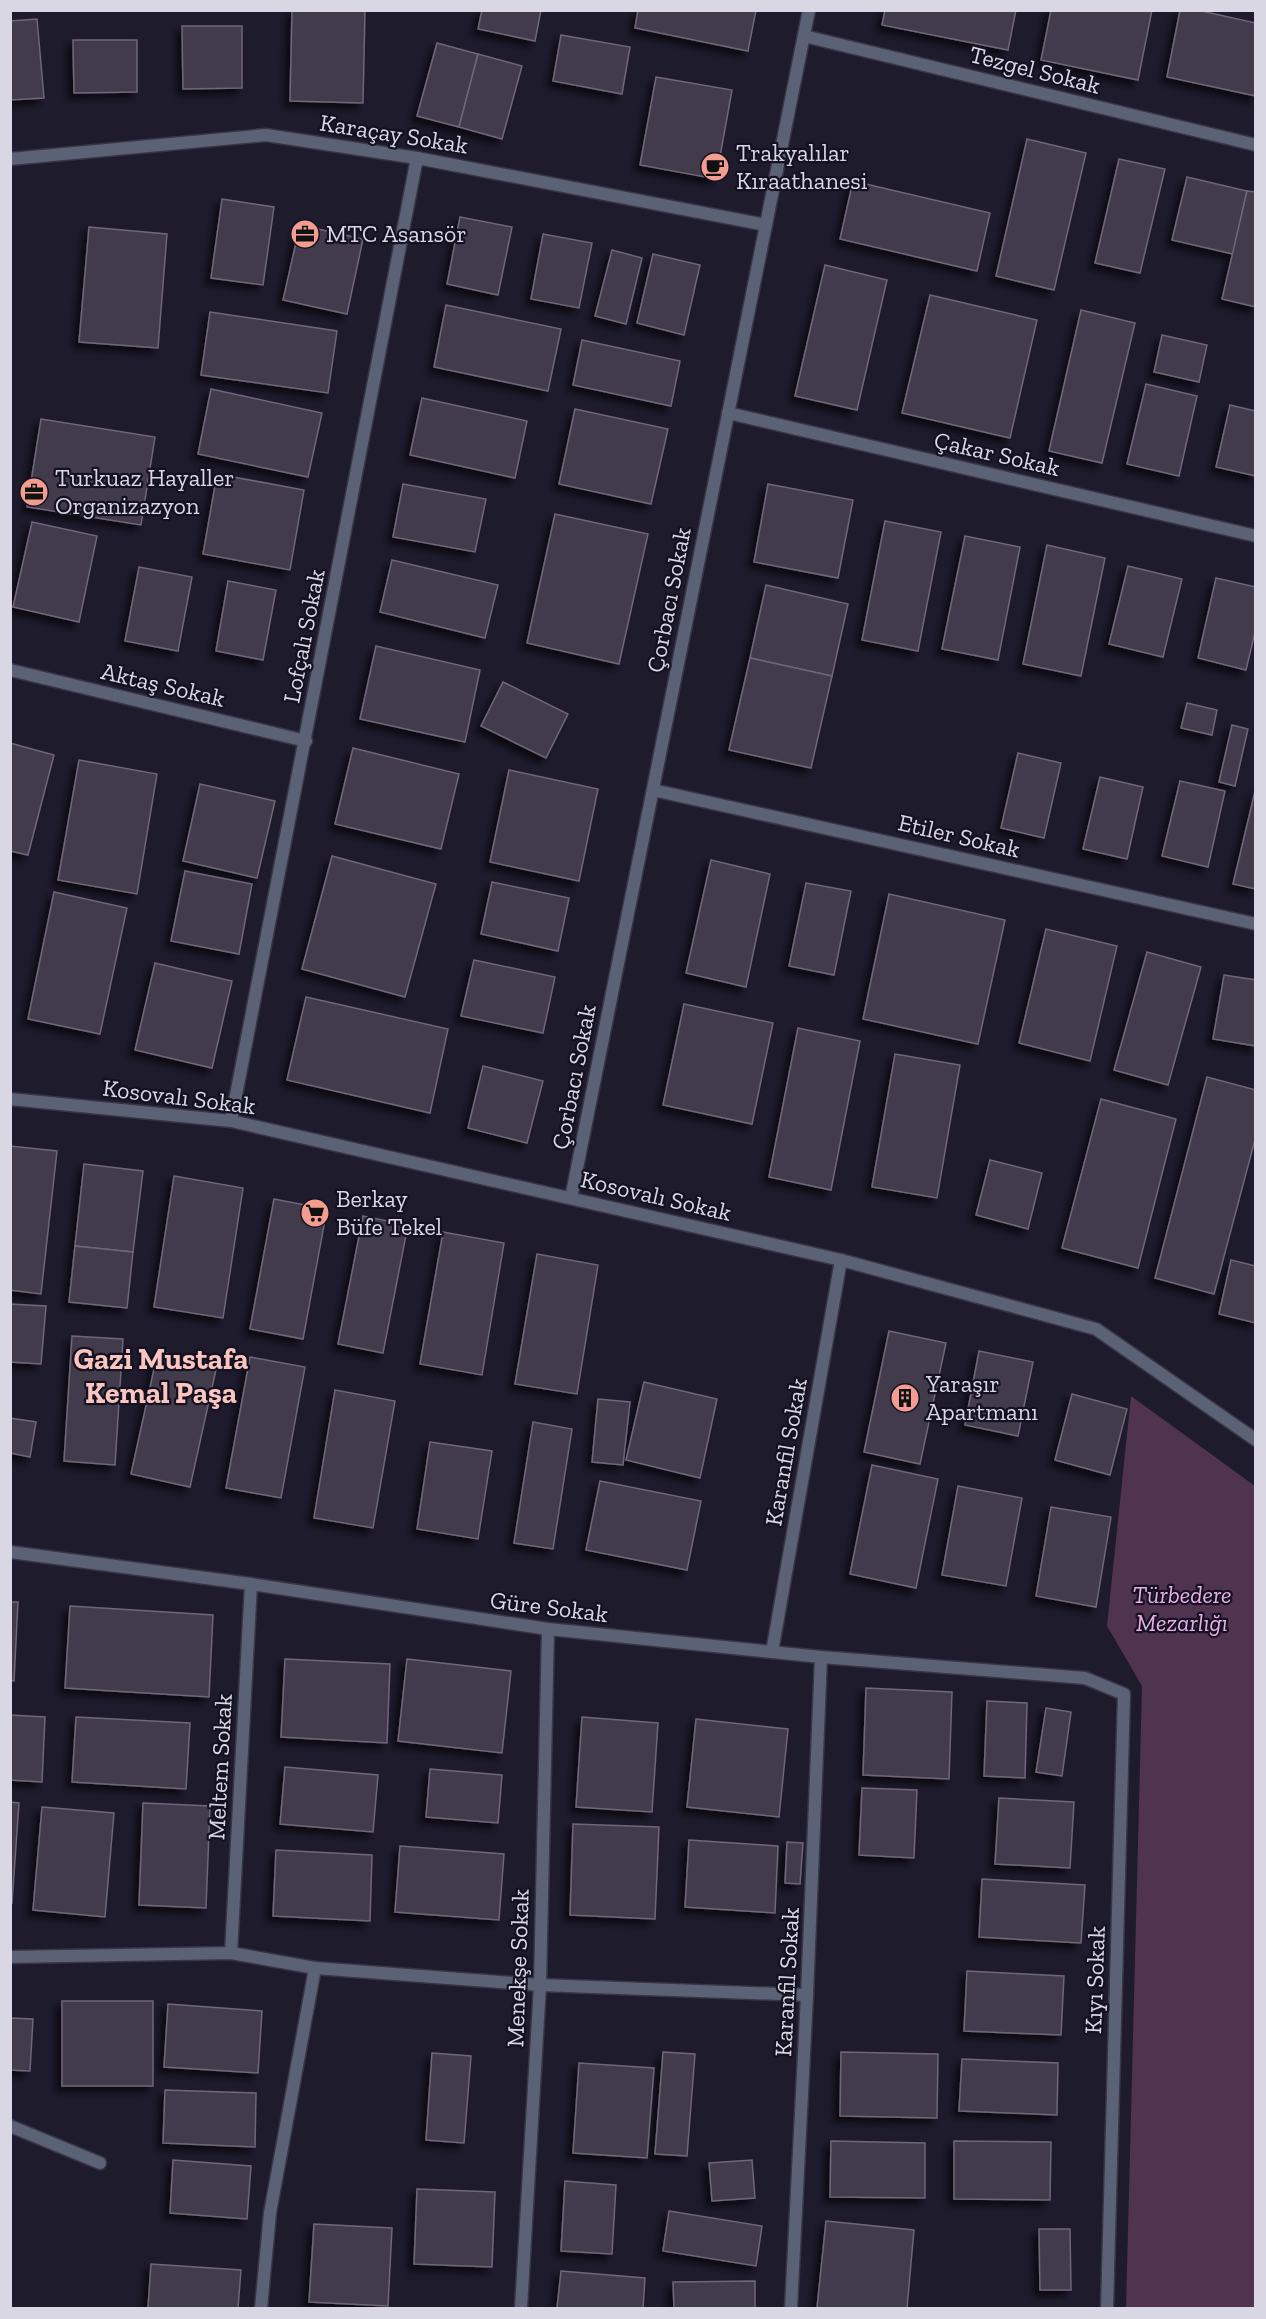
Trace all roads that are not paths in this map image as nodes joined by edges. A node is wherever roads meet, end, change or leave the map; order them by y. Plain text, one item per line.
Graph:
1 (809, 10) edge
2 (804, 36) junction
3 (1256, 145) edge
4 (417, 158) junction
5 (10, 159) edge
6 (766, 225) junction
7 (728, 413) junction
8 (1256, 536) edge
9 (10, 670) edge
10 (306, 741) junction
11 (653, 790) junction
12 (1256, 924) edge
13 (10, 1099) edge
14 (231, 1121) junction
15 (571, 1198) junction
16 (841, 1260) junction
17 (1256, 1440) edge
18 (10, 1552) edge
19 (251, 1584) junction
20 (548, 1629) junction
21 (772, 1652) junction
22 (821, 1658) junction
23 (1085, 1678) joint
24 (231, 1953) junction
25 (10, 1957) edge
26 (315, 1968) junction
27 (540, 1985) junction
28 (807, 1995) junction
29 (10, 2126) edge
30 (100, 2163) dead end
31 (261, 2308) edge
32 (520, 2308) edge
33 (791, 2308) edge
34 (1107, 2308) edge

1 - 2 street, Çorbacı Sokak
2 - 3 street, Tezgel Sokak
2 - 6 street, Çorbacı Sokak
4 - 5 street, Karaçay Sokak
4 - 6 street, Karaçay Sokak
4 - 10 street, Lofçalı Sokak
6 - 7 street, Çorbacı Sokak
7 - 8 street, Çakar Sokak
7 - 11 street, Çorbacı Sokak
9 - 10 street, Aktaş Sokak
10 - 14 street, Lofçalı Sokak
11 - 12 street, Etiler Sokak
11 - 15 street, Çorbacı Sokak
13 - 14 street, Kosovalı Sokak
14 - 15 street, Kosovalı Sokak
15 - 16 street, Kosovalı Sokak
16 - 17 street, Kosovalı Sokak
16 - 21 street, Karanfil Sokak
18 - 19 street, Güre Sokak
19 - 20 street, Güre Sokak
19 - 24 street, Meltem Sokak
20 - 21 street, Güre Sokak
20 - 27 street, Menekşe Sokak
21 - 22 street, Güre Sokak
22 - 23 street, Güre Sokak
22 - 28 street, Karanfil Sokak
23 - 34 street, Kıyı Sokak
24 - 25 street
24 - 26 street
26 - 27 street
26 - 31 street
27 - 28 street
27 - 32 street, Menekşe Sokak
28 - 33 street, Karanfil Sokak
29 - 30 street

